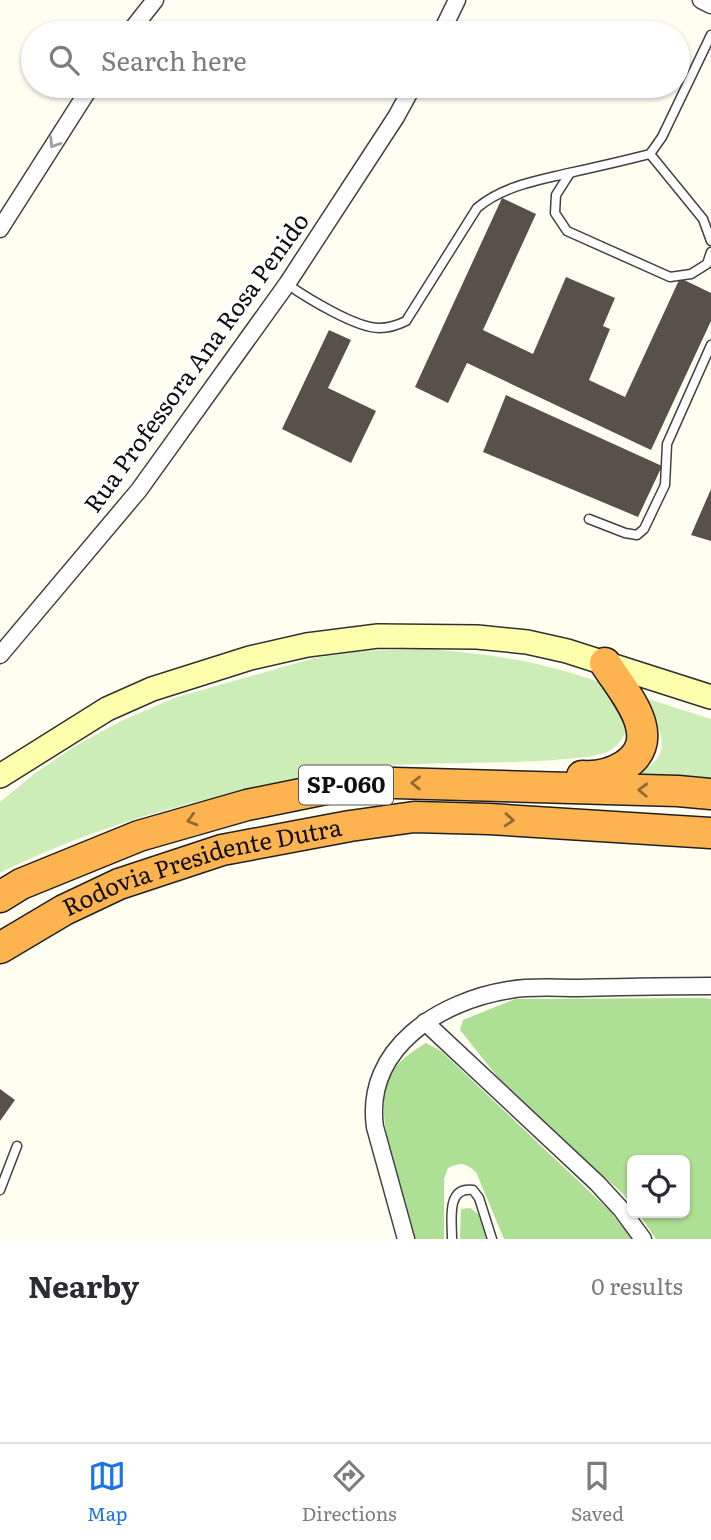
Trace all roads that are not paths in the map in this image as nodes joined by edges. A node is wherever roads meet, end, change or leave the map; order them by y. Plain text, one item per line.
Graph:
1 (155, 0) edge
2 (457, 0) edge
3 (701, 0) edge
4 (711, 5) edge
5 (138, 21) edge
6 (447, 21) edge
7 (711, 35) edge
8 (690, 78) edge
9 (83, 98) edge
10 (406, 98) edge
11 (680, 98) edge
12 (650, 155) junction
13 (570, 173) junction
14 (0, 229) edge
15 (711, 241) edge
16 (711, 252) edge
17 (709, 268) edge
18 (288, 284) junction
19 (711, 345) edge
20 (589, 519) dead end
21 (0, 655) edge
22 (605, 663) junction
23 (711, 697) edge
24 (0, 776) edge
25 (449, 784) junction
26 (711, 794) edge
27 (711, 832) edge
28 (0, 897) edge
29 (0, 948) edge
30 (711, 986) edge
31 (425, 1021) junction
32 (18, 1146) dead end
33 (0, 1190) edge
34 (406, 1239) edge
35 (452, 1239) edge
36 (492, 1239) edge
37 (643, 1239) edge

1 - 5 street
2 - 6 street
3 - 4 street
7 - 8 lane
9 -> 14 street
10 - 18 street, Rua Professora Ana Rosa Penido
11 - 12 lane
12 - 13 lane
12 - 15 lane
13 - 17 lane
13 - 18 lane
16 - 17 lane
18 - 21 street, Rua Professora Ana Rosa Penido
19 - 20 lane
22 - 23 street
22 - 24 street
22 - 25 highway
26 -> 25 highway, Rodovia Presidente Dutra / SP-060
25 -> 28 highway, Rodovia Presidente Dutra / SP-060
29 -> 27 highway, Rodovia Presidente Dutra / SP-060
30 - 31 street
31 - 34 street
31 - 37 street
32 - 33 lane
35 - 36 lane

